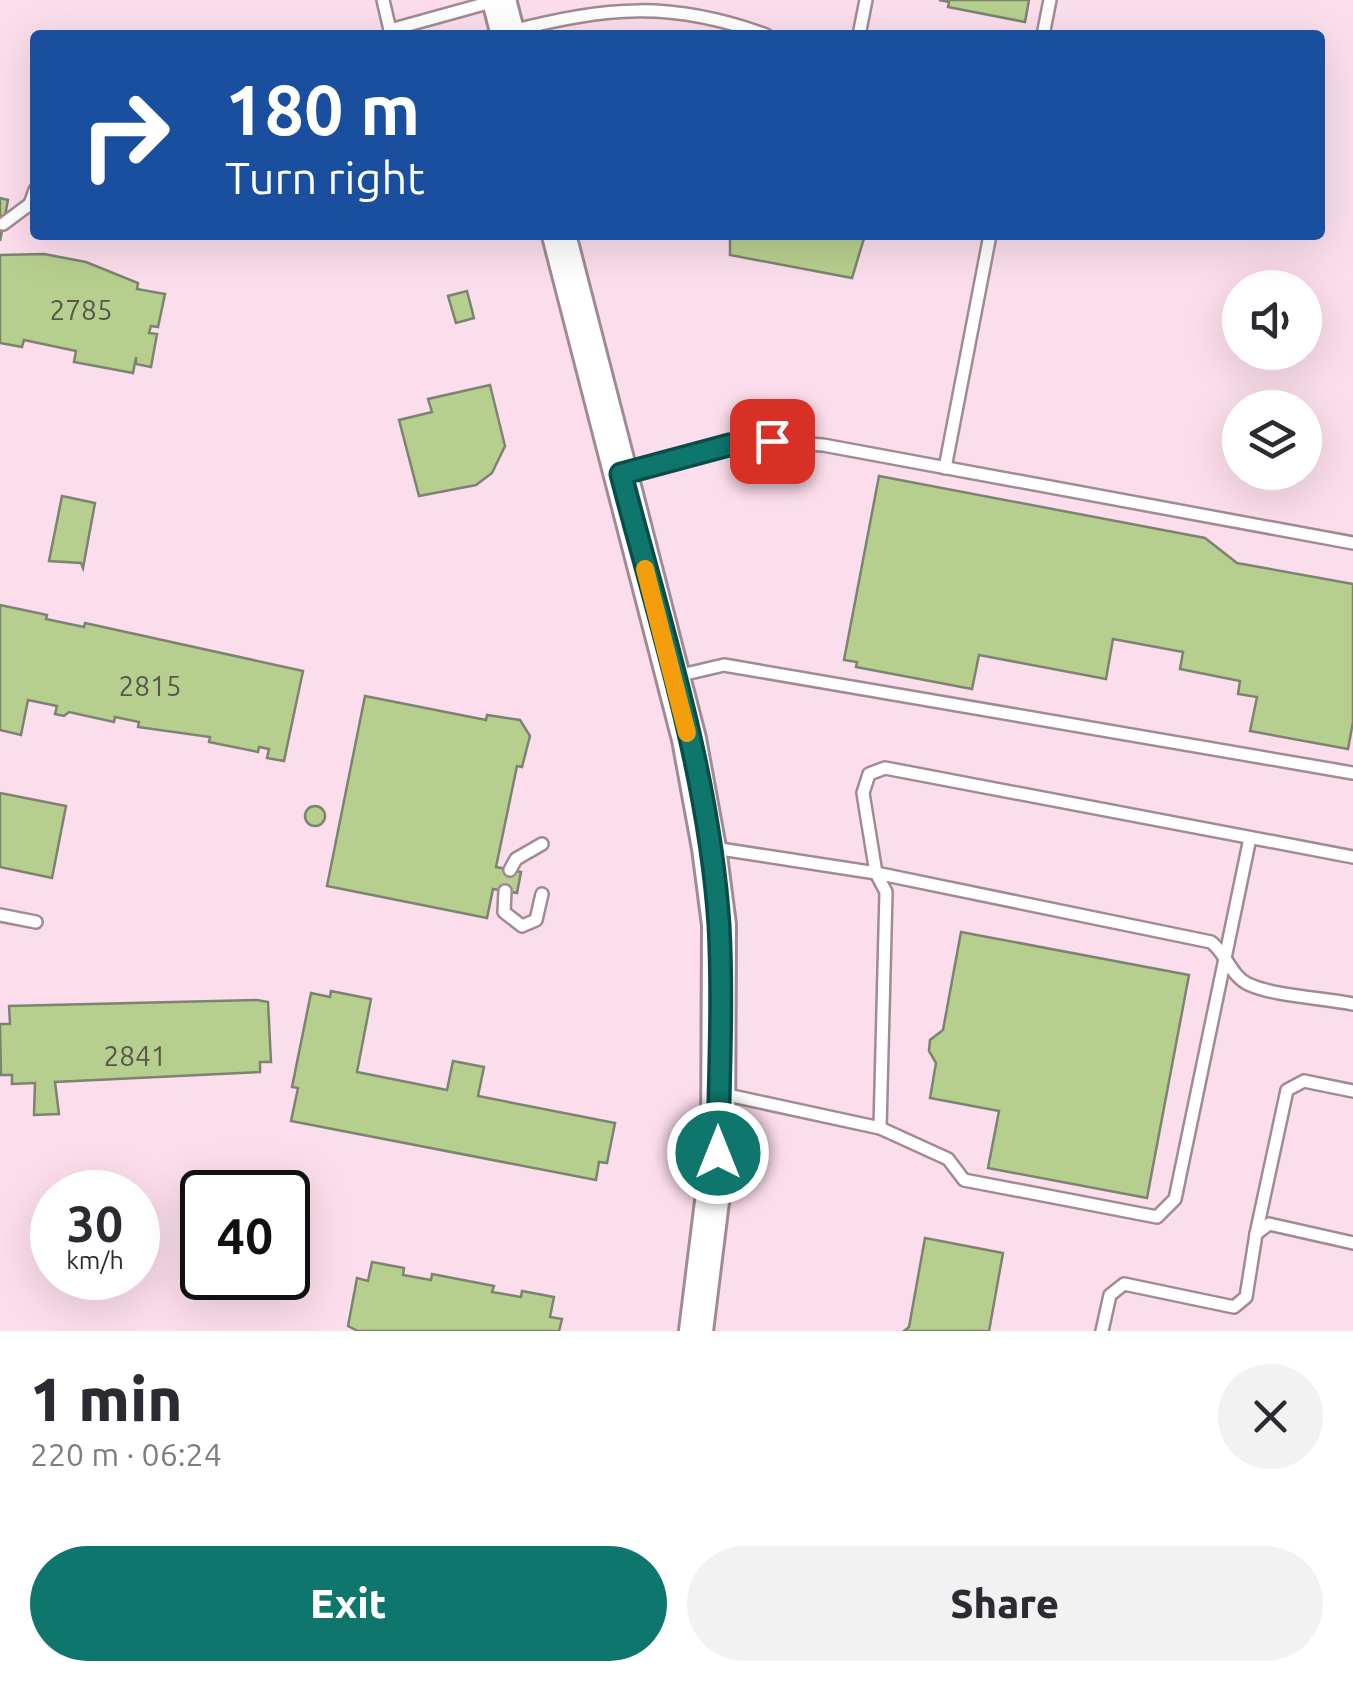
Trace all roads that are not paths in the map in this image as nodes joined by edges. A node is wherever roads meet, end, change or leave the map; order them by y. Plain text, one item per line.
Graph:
1 (384, 0) edge
2 (499, 0) edge
3 (866, 0) edge
4 (1050, 0) edge
5 (391, 30) edge
6 (398, 30) edge
7 (506, 30) edge
8 (522, 30) edge
9 (750, 30) edge
10 (860, 30) edge
11 (1044, 30) edge
12 (30, 204) edge
13 (4, 224) dead end
14 (560, 240) edge
15 (989, 240) edge
16 (945, 468) junction
17 (621, 474) junction
18 (1353, 543) edge
19 (673, 677) junction
20 (1353, 773) edge
21 (1250, 838) junction
22 (542, 844) dead end
23 (709, 848) junction
24 (1353, 857) edge
25 (510, 870) dead end
26 (876, 874) junction
27 (505, 891) dead end
28 (542, 894) dead end
29 (0, 915) edge
30 (36, 922) dead end
31 (1226, 953) junction
32 (1353, 1004) edge
33 (1353, 1091) edge
34 (718, 1093) junction
35 (880, 1128) junction
36 (1256, 1234) junction
37 (1353, 1242) edge
38 (696, 1331) edge
39 (1102, 1331) edge

1 - 5 lane
2 - 6 lane
2 - 7 street
3 - 10 lane
4 - 11 lane
8 - 9 lane
12 - 13 lane
14 - 17 street
15 - 16 lane
16 - 17 lane
16 - 18 lane
17 - 19 street
19 - 20 lane
19 - 23 street
21 - 24 lane
21 - 26 lane
21 - 31 lane
22 - 25 lane
23 - 26 lane
23 - 34 street
26 - 31 lane
26 - 35 lane
27 - 28 lane
29 - 30 lane
31 - 32 lane
31 - 35 lane
33 - 36 lane
34 - 35 lane
34 - 38 street
36 - 37 lane
36 - 39 lane

